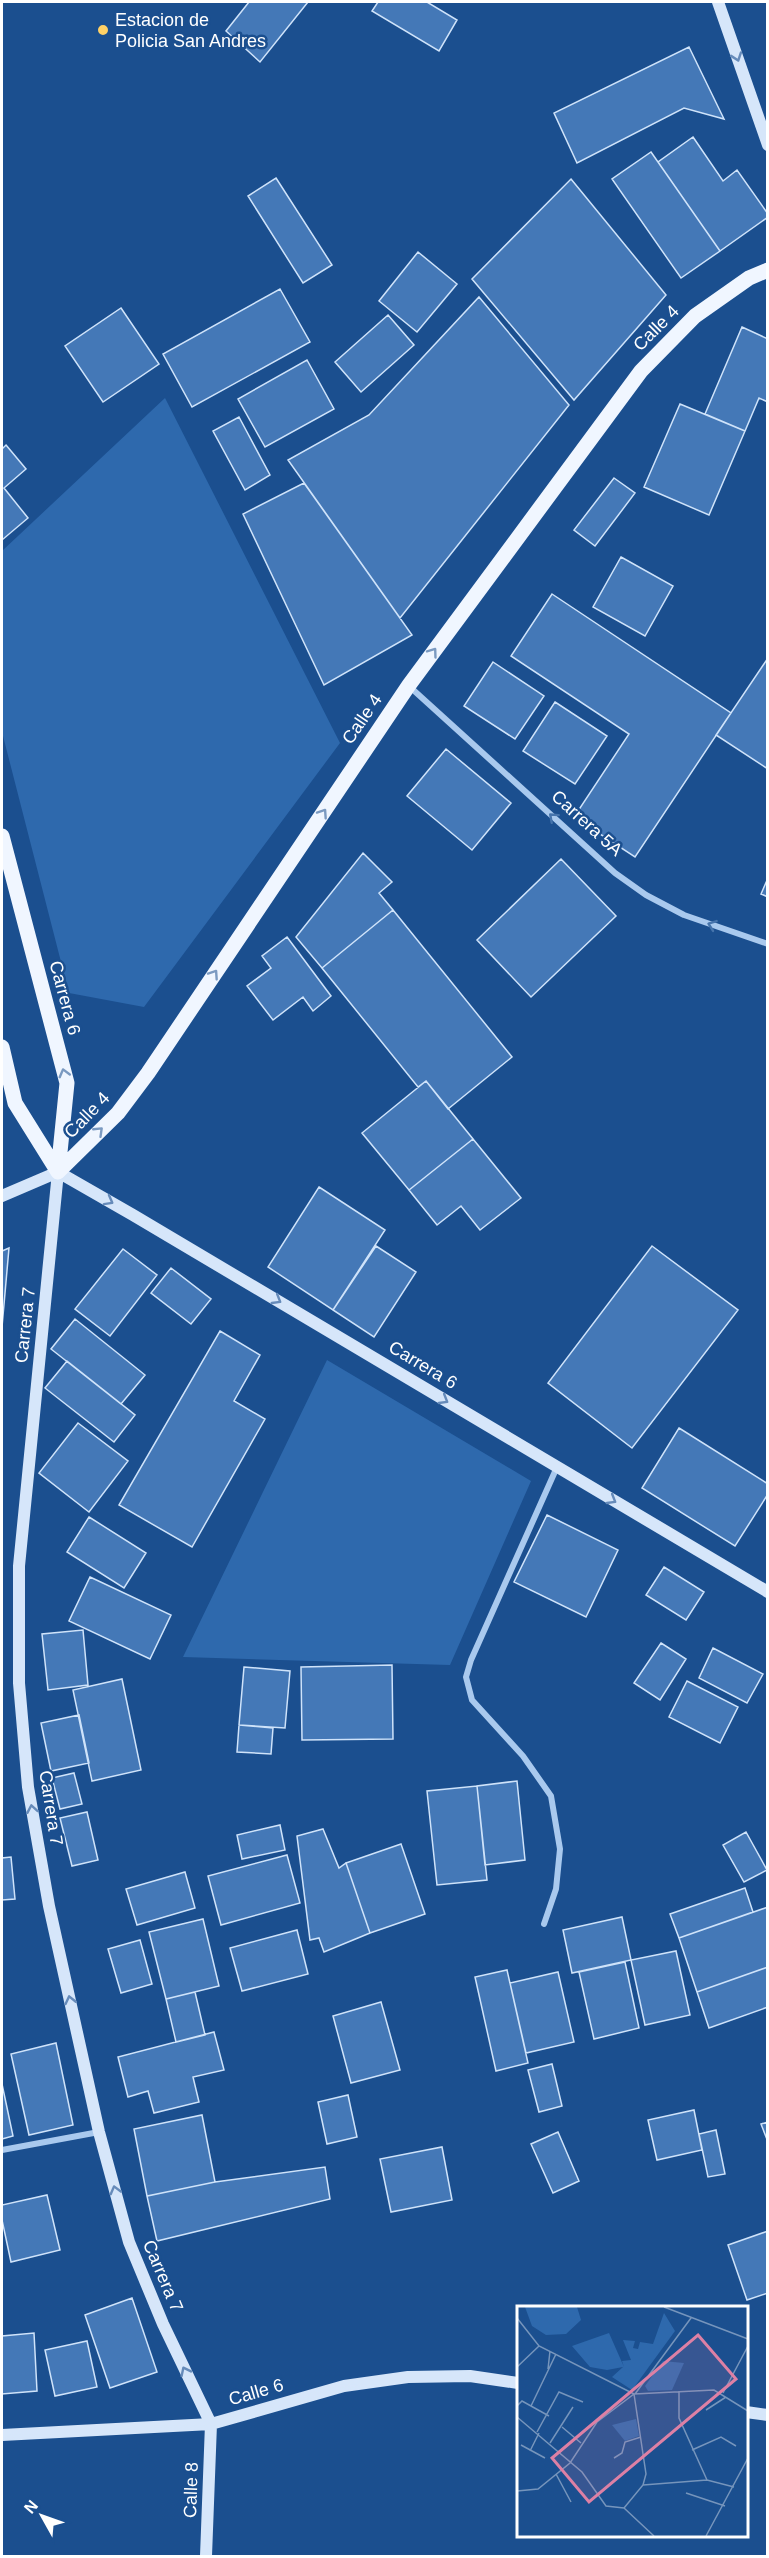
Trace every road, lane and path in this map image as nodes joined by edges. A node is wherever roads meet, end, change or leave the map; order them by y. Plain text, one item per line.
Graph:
1 (718, 2) edge
2 (768, 145) edge
3 (768, 270) edge
4 (409, 685) junction
5 (2, 836) edge
6 (768, 944) edge
7 (2, 1047) edge
8 (58, 1172) junction
9 (2, 1196) edge
10 (557, 1467) junction
11 (768, 1592) edge
12 (544, 1924) dead end
13 (99, 2132) junction
14 (2, 2150) edge
15 (517, 2383) edge
16 (748, 2412) edge
17 (768, 2415) edge
18 (211, 2424) junction
19 (2, 2435) edge
20 (206, 2556) edge

1 -> 2 street
4 -> 3 main road, Calle 4
6 -> 4 street, Carrera 5A
8 -> 4 main road, Calle 4
8 -> 5 main road, Carrera 6
7 - 8 main road, Carrera 6
8 - 9 street, Calle 4
8 -> 10 street, Carrera 6
13 -> 8 street, Carrera 7
10 -> 11 street, Carrera 6
10 - 12 street
13 - 14 street
18 -> 13 street, Carrera 7
15 - 18 street, Calle 6
16 - 17 street
18 - 19 street, Calle 6
18 - 20 street, Calle 8

